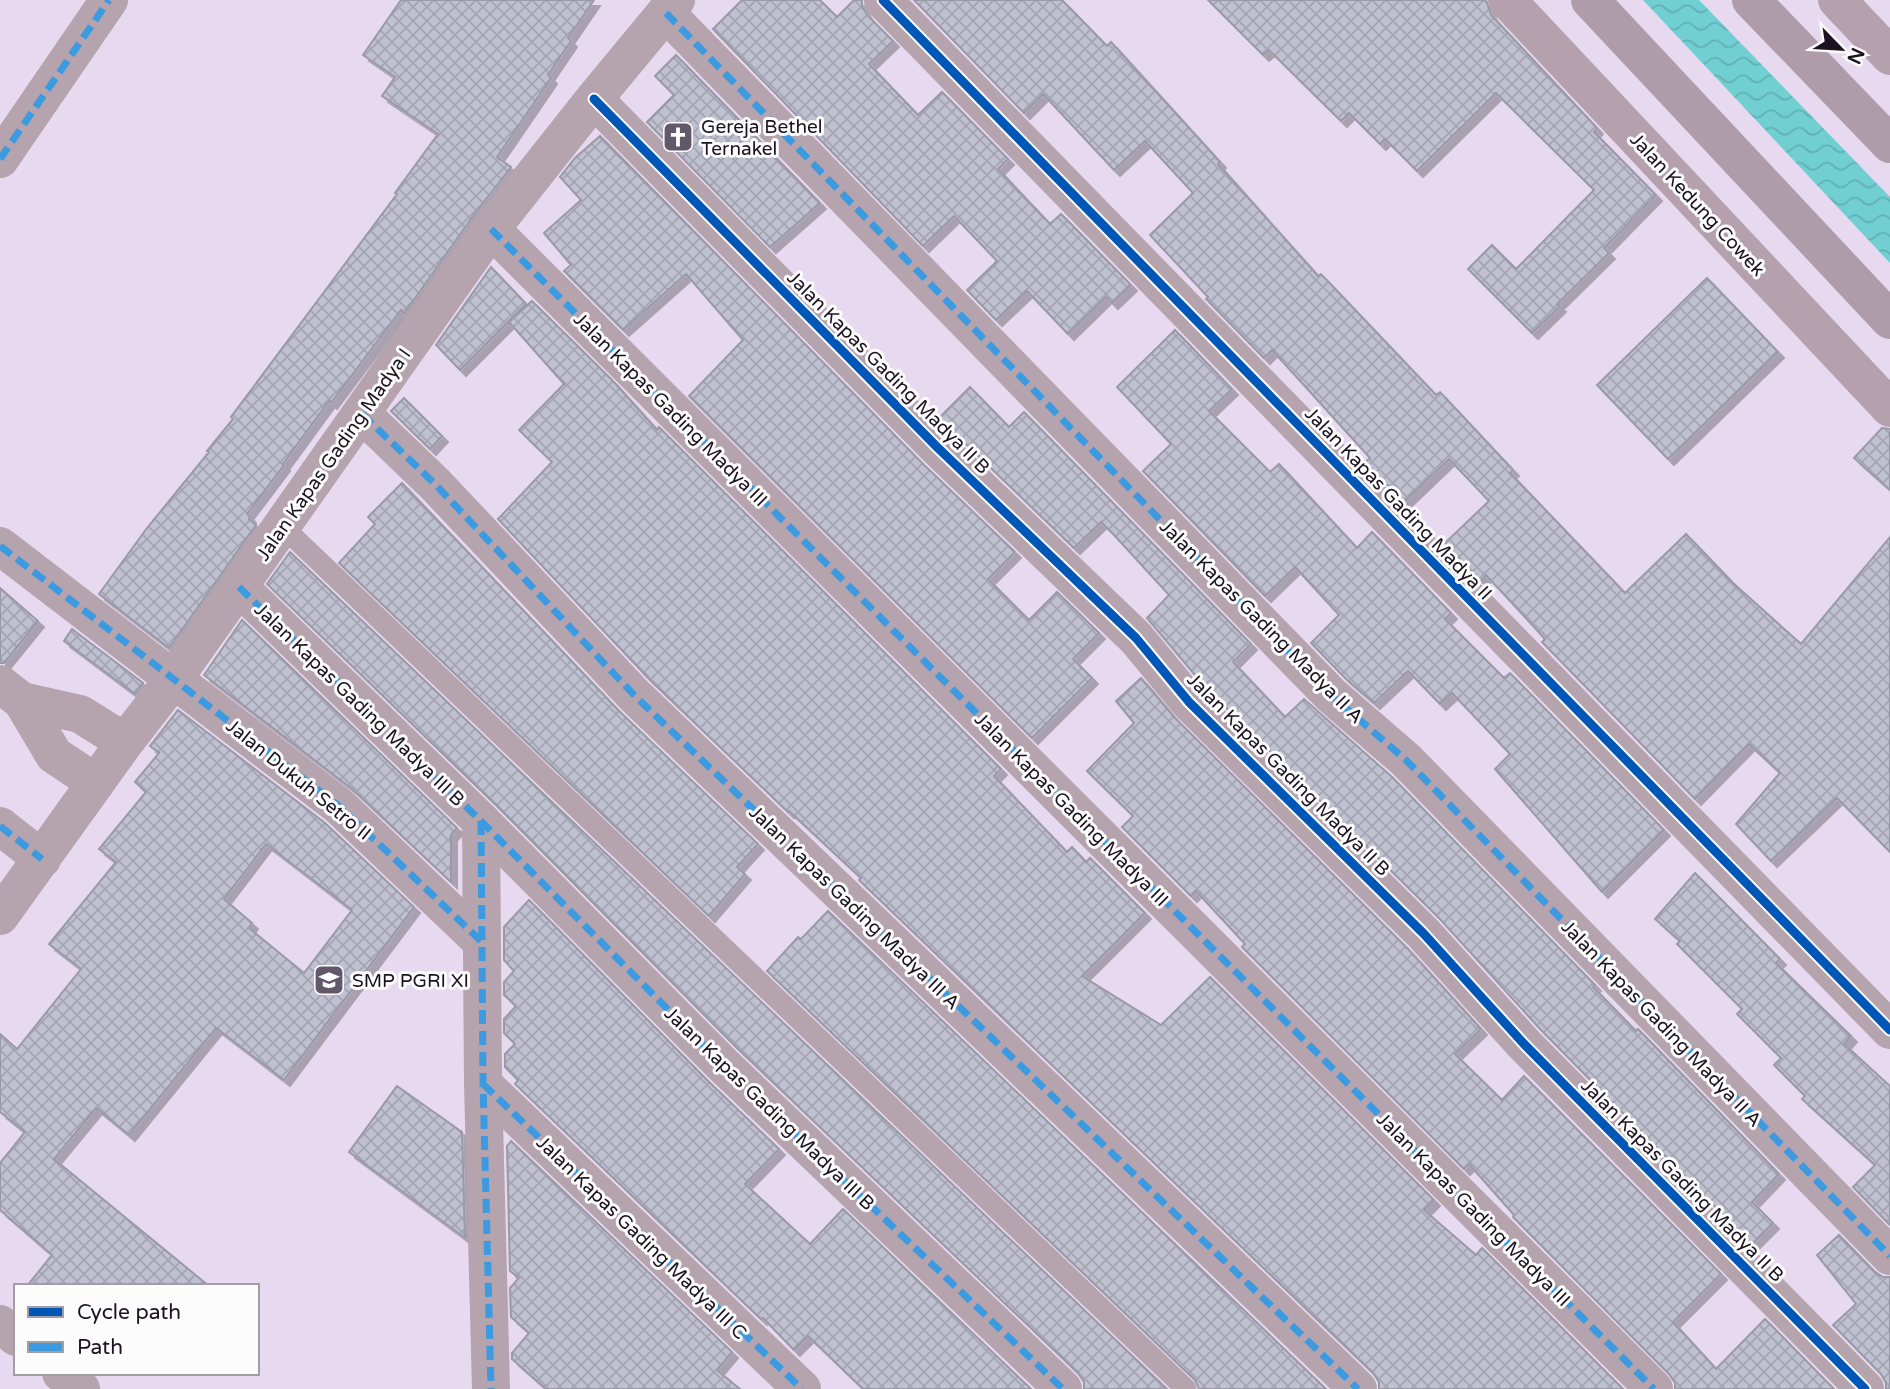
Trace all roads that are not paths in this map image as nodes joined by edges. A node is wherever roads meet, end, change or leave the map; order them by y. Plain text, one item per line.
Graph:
1 (109, 0) edge
2 (883, 0) edge
3 (1507, 0) edge
4 (1590, 0) edge
5 (1751, 0) edge
6 (1837, 0) edge
7 (671, 7) edge
8 (1890, 56) edge
9 (594, 99) junction
10 (1890, 144) edge
11 (0, 159) edge
12 (491, 229) junction
13 (1890, 320) edge
14 (1890, 408) edge
15 (362, 414) junction
16 (282, 526) junction
17 (0, 546) edge
18 (239, 587) junction
19 (173, 680) junction
20 (11, 692) edge
21 (125, 742) junction
22 (96, 783) junction
23 (481, 821) junction
24 (0, 826) edge
25 (22, 871) edge
26 (0, 916) edge
27 (482, 942) junction
28 (1890, 1030) edge
29 (483, 1084) junction
30 (1890, 1256) edge
31 (0, 1324) edge
32 (14, 1335) edge
33 (64, 1375) edge
34 (81, 1389) edge
35 (491, 1389) edge
36 (802, 1389) edge
37 (1063, 1389) edge
38 (1186, 1389) edge
39 (1358, 1389) edge
40 (1654, 1389) edge
41 (1865, 1389) edge

1 - 11 street
2 - 28 street, Jalan Kapas Gading Madya II
3 - 14 main road, Jalan Kedung Cowek
4 - 13 highway
5 - 10 highway
6 - 8 main road
7 - 9 street, Jalan Kapas Gading Madya I
7 - 30 street, Jalan Kapas Gading Madya II A
9 - 12 street, Jalan Kapas Gading Madya I
9 - 41 street, Jalan Kapas Gading Madya II B
12 - 15 street, Jalan Kapas Gading Madya I
12 - 40 street, Jalan Kapas Gading Madya III
15 - 16 street, Jalan Kapas Gading Madya I
15 - 39 street, Jalan Kapas Gading Madya III A
16 - 18 street, Jalan Kapas Gading Madya I
16 - 38 lane
17 - 19 street, Jalan Dukuh Setro II
18 - 19 street, Jalan Kapas Gading Madya I
18 - 23 street, Jalan Kapas Gading Madya III B
19 - 21 street, Jalan Kapas Gading Madya I
19 - 27 street, Jalan Dukuh Setro II
20 - 21 street
20 - 22 street
21 - 22 street, Jalan Kapas Gading Madya I
22 - 25 street, Jalan Kapas Gading Madya I
23 - 27 street, Jalan Kapas Gading Madya III B
23 - 37 street, Jalan Kapas Gading Madya III B
24 - 25 street
25 - 26 street, Jalan Kapas Gading Madya I
27 - 29 street, Jalan Kapas Gading Madya III B
29 - 35 street, Jalan Kapas Gading Madya III B
29 - 36 street, Jalan Kapas Gading Madya III C
31 - 32 street
33 - 34 street

